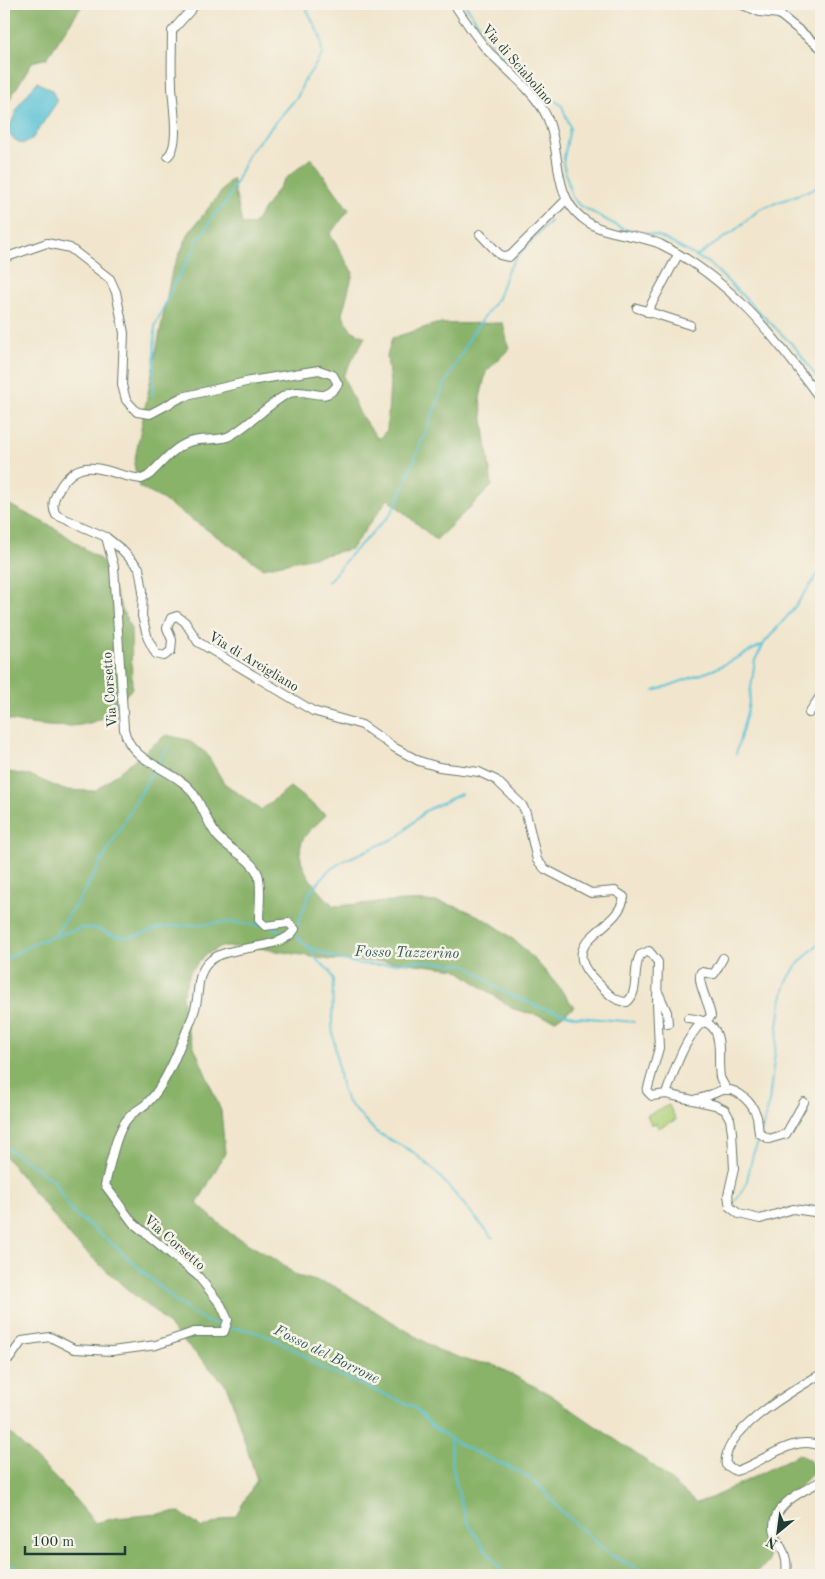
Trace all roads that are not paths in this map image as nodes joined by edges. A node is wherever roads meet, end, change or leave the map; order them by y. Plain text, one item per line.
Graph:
1 (196, 4) edge
2 (454, 4) edge
3 (740, 4) edge
4 (821, 48) edge
5 (168, 156) dead end
6 (566, 200) junction
7 (480, 234) dead end
8 (678, 255) junction
9 (4, 258) edge
10 (637, 308) dead end
11 (648, 312) junction
12 (690, 325) dead end
13 (821, 400) edge
14 (106, 537) junction
15 (821, 695) edge
16 (809, 713) dead end
17 (723, 958) dead end
18 (658, 987) junction
19 (688, 1018) dead end
20 (705, 1023) junction
21 (668, 1024) dead end
22 (727, 1090) junction
23 (666, 1094) junction
24 (690, 1100) junction
25 (804, 1102) dead end
26 (821, 1213) edge
27 (4, 1359) edge
28 (821, 1374) edge
29 (821, 1447) edge
30 (821, 1481) edge
31 (785, 1575) edge

1 - 5 street
2 - 6 street, Via di Sciabolino
3 - 4 street
6 - 7 street
6 - 8 street, Via di Sciabolino
8 - 11 street
8 - 13 street, Via di Sciabolino
9 - 14 street, Via di Arcigliano
10 - 11 street
11 - 12 street
14 - 18 street, Via di Arcigliano
14 - 27 street, Via Corsetto
15 - 16 street
17 - 20 street
18 - 21 street
18 - 23 street, Via di Arcigliano
19 - 20 street
20 - 22 street
20 - 23 street
22 - 24 street
22 - 25 street
23 - 24 street
24 - 26 street
28 - 29 street
30 - 31 street

